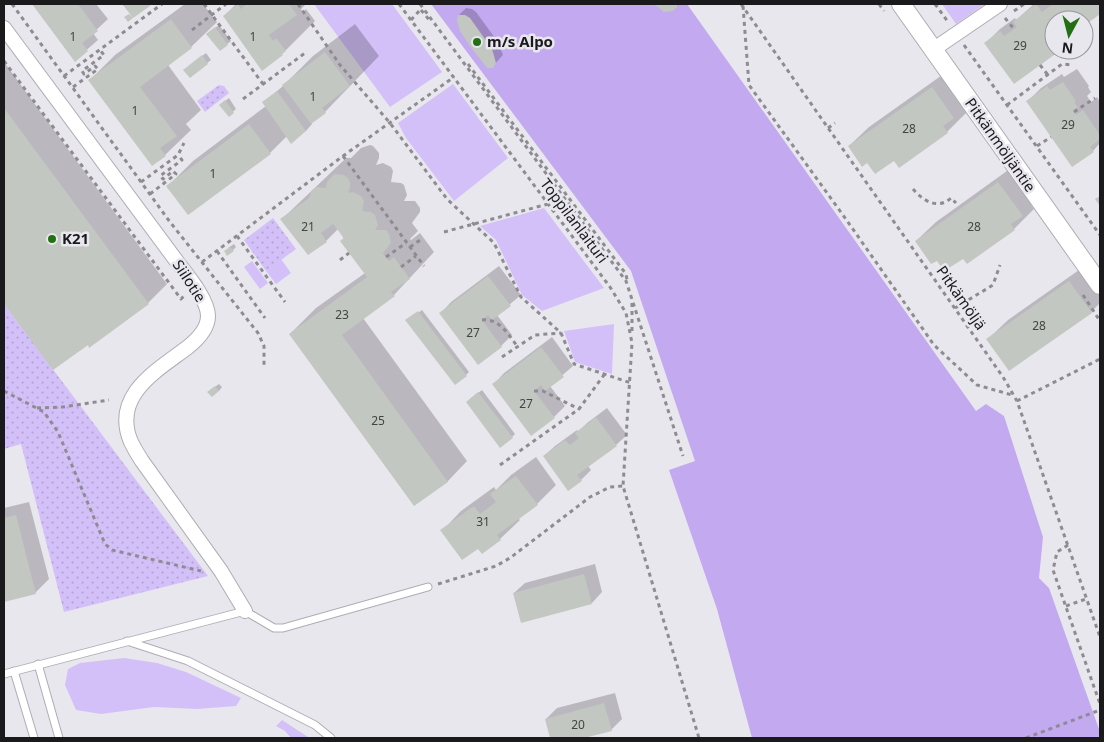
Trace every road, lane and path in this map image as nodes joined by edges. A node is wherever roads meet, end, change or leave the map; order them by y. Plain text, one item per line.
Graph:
1 (12, 4) edge
2 (162, 4) edge
3 (204, 4) edge
4 (226, 4) edge
5 (298, 4) edge
6 (399, 4) edge
7 (420, 4) edge
8 (901, 4) edge
9 (935, 4) edge
10 (1000, 4) edge
11 (742, 5) edge
12 (421, 10) junction
13 (212, 15) junction
14 (1005, 18) dead end
15 (412, 20) junction
16 (4, 28) edge
17 (1014, 29) dead end
18 (192, 30) dead end
19 (957, 34) junction
20 (934, 49) junction
21 (100, 50) junction
22 (305, 53) dead end
23 (1040, 65) dead end
24 (1072, 65) dead end
25 (1048, 75) junction
26 (64, 76) junction
27 (454, 77) junction
28 (263, 84) junction
29 (73, 87) junction
30 (1095, 98) dead end
31 (243, 99) dead end
32 (1007, 105) junction
33 (1074, 112) dead end
34 (390, 122) junction
35 (835, 123) dead end
36 (828, 128) junction
37 (1051, 137) dead end
38 (184, 143) dead end
39 (1037, 146) junction
40 (178, 155) junction
41 (343, 156) junction
42 (141, 182) junction
43 (914, 189) dead end
44 (150, 194) junction
45 (548, 204) junction
46 (956, 204) dead end
47 (474, 224) junction
48 (444, 232) dead end
49 (1100, 235) edge
50 (237, 236) junction
51 (423, 238) dead end
52 (406, 242) junction
53 (410, 247) junction
54 (217, 252) junction
55 (349, 253) dead end
56 (416, 256) junction
57 (386, 257) dead end
58 (340, 260) dead end
59 (202, 262) junction
60 (1000, 265) dead end
61 (424, 266) dead end
62 (401, 267) dead end
63 (1100, 286) edge
64 (285, 302) dead end
65 (955, 308) junction
66 (265, 318) dead end
67 (482, 320) dead end
68 (561, 333) junction
69 (632, 343) junction
70 (517, 346) junction
71 (502, 357) dead end
72 (1100, 359) edge
73 (264, 368) dead end
74 (604, 374) junction
75 (631, 383) junction
76 (534, 390) dead end
77 (4, 392) edge
78 (1013, 395) junction
79 (109, 400) dead end
80 (1017, 402) junction
81 (36, 408) junction
82 (579, 409) junction
83 (683, 456) dead end
84 (500, 465) dead end
85 (623, 486) junction
86 (1068, 545) junction
87 (221, 571) junction
88 (428, 587) joint
89 (1086, 599) junction
90 (1066, 606) junction
91 (245, 611) junction
92 (1100, 637) edge
93 (126, 641) junction
94 (38, 664) junction
95 (14, 671) junction
96 (4, 674) edge
97 (1100, 704) edge
98 (1100, 710) edge
99 (34, 738) edge
100 (59, 738) edge
101 (332, 738) edge
102 (699, 738) edge
103 (1026, 738) edge

1 - 26 path
2 - 21 path
3 - 13 path
4 - 13 path
5 - 34 path
6 - 15 path, Toppilanlaituri
7 - 12 path
7 - 83 path
8 - 20 street, Pitkänmöljäntie
9 - 19 path
10 - 19 street
11 - 36 path, Pitkämöljä
11 - 78 path
12 - 15 path
12 - 69 path
13 - 18 path
13 - 28 path
14 - 17 path
15 - 27 path, Toppilanlaituri
16 - 87 street, Siilotie
19 - 20 street
19 - 32 path
20 - 63 street, Pitkänmöljäntie
21 - 26 path
21 - 29 path
22 - 28 path
23 - 25 path
24 - 25 path
25 - 32 path
26 - 29 path
27 - 34 path
27 - 45 path, Toppilanlaituri
28 - 31 path
29 - 42 path
30 - 33 path
32 - 39 path
34 - 41 path
34 - 47 path
35 - 36 path
36 - 65 path, Pitkämöljä
37 - 39 path
38 - 40 path
39 - 49 path
40 - 42 path
40 - 44 path
41 - 50 path
41 - 52 path
42 - 44 path
43 - 46 path
44 - 59 path
45 - 47 path
45 - 69 path, Toppilanlaituri
47 - 48 path
47 - 68 path
50 - 54 path
50 - 64 path
51 - 53 path
52 - 53 path
52 - 57 path
53 - 56 path
54 - 59 path
54 - 66 path
55 - 58 path
56 - 61 path
56 - 62 path
59 - 73 path
60 - 65 path
65 - 78 path, Pitkämöljä
67 - 70 path
68 - 70 path
68 - 74 path
69 - 75 path, Toppilanlaituri
70 - 71 path
72 - 80 path
74 - 75 path
74 - 82 path
75 - 85 path, Toppilanlaituri
76 - 82 path
77 - 81 path
78 - 80 path, Pitkämöljä
79 - 81 path
80 - 86 path, Pitkämöljä
81 - 87 path
82 - 84 path
85 - 88 path
85 - 102 path
86 - 89 path, Pitkämöljä
86 - 90 path
87 - 91 street, Siilotie
88 - 91 lane
89 - 90 path
89 - 92 path, Pitkämöljä
90 - 97 path
91 - 93 lane
93 - 94 lane
93 - 101 lane
94 - 95 lane
94 - 100 lane
95 - 96 lane
95 - 99 lane
98 - 103 path

